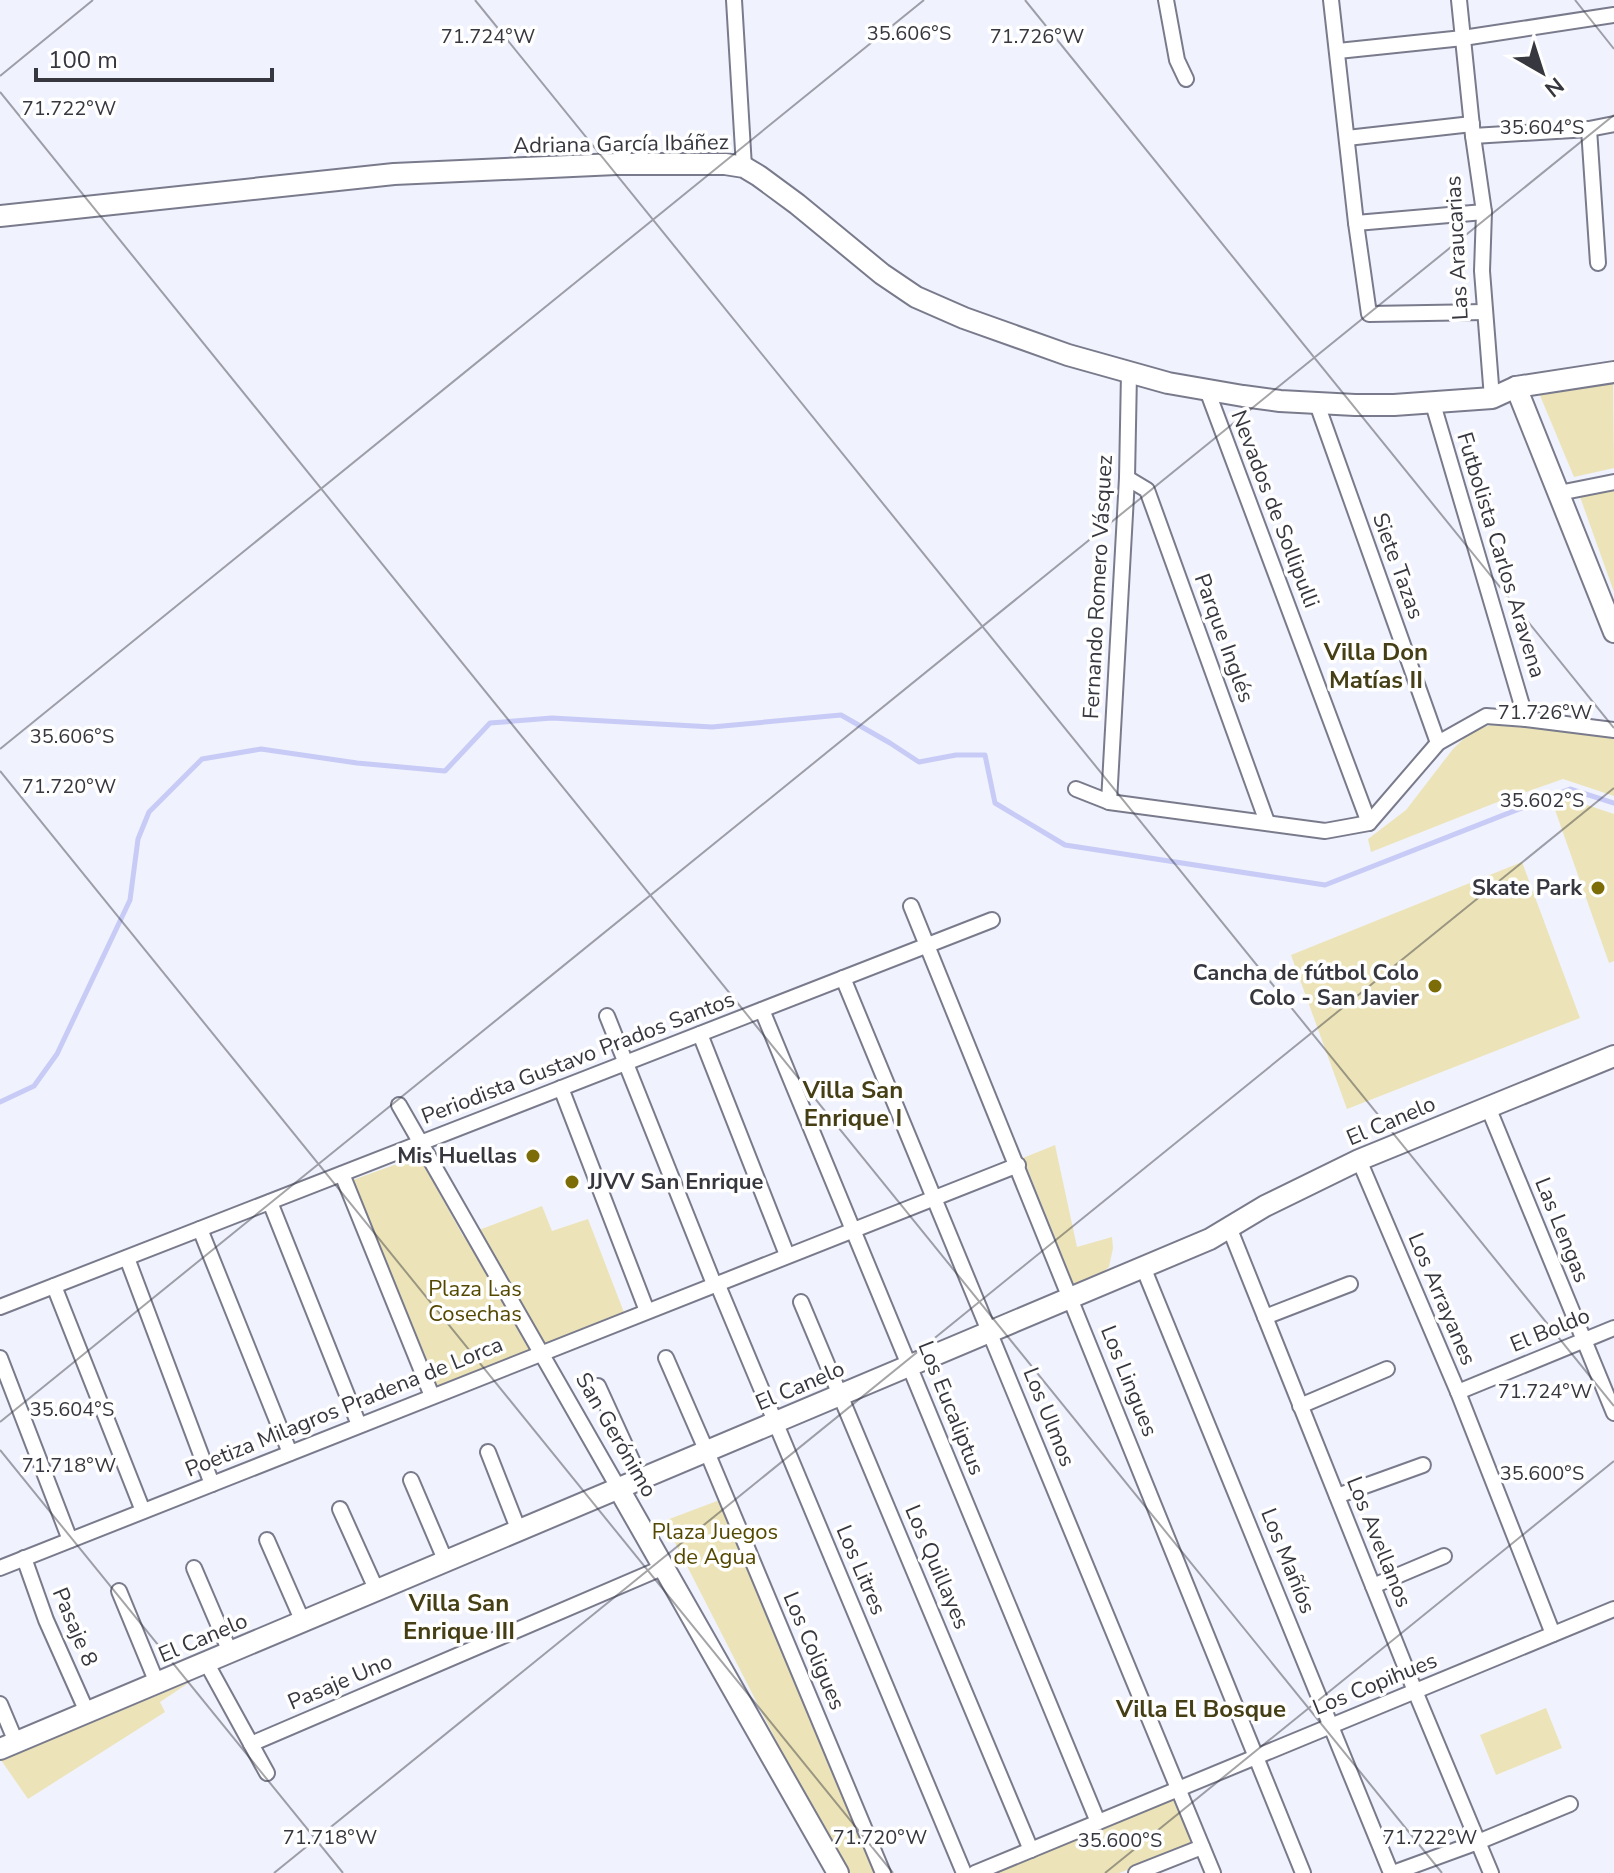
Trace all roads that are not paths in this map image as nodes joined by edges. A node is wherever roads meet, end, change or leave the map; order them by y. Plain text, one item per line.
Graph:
1 (734, 0) edge
2 (1166, 0) edge
3 (1331, 0) edge
4 (1459, 0) edge
5 (1614, 15) edge
6 (1463, 38) junction
7 (1338, 51) junction
8 (1186, 79) dead end
9 (1614, 124) edge
10 (1589, 129) junction
11 (1473, 130) junction
12 (1347, 138) junction
13 (744, 167) junction
14 (1484, 212) junction
15 (0, 216) edge
16 (1356, 223) junction
17 (1598, 263) dead end
18 (1485, 312) junction
19 (1614, 372) edge
20 (1129, 373) junction
21 (1516, 387) junction
22 (1207, 390) junction
23 (1492, 398) junction
24 (1317, 404) junction
25 (1433, 404) junction
26 (1127, 478) junction
27 (1614, 482) edge
28 (1559, 493) junction
29 (1614, 632) edge
30 (1526, 719) junction
31 (1614, 730) edge
32 (1438, 743) junction
33 (1076, 789) dead end
34 (1109, 802) junction
35 (1267, 822) junction
36 (1369, 823) junction
37 (911, 906) dead end
38 (992, 920) dead end
39 (927, 945) junction
40 (843, 978) junction
41 (762, 1010) junction
42 (607, 1016) dead end
43 (700, 1034) junction
44 (1614, 1056) edge
45 (626, 1063) junction
46 (561, 1088) junction
47 (399, 1105) dead end
48 (1488, 1107) junction
49 (421, 1143) junction
50 (1359, 1160) junction
51 (1018, 1165) junction
52 (342, 1174) junction
53 (934, 1197) junction
54 (270, 1202) junction
55 (1229, 1227) junction
56 (200, 1229) junction
57 (853, 1229) junction
58 (787, 1255) junction
59 (127, 1258) junction
60 (1143, 1267) junction
61 (716, 1284) junction
62 (1350, 1284) dead end
63 (54, 1286) junction
64 (1071, 1298) junction
65 (801, 1302) dead end
66 (0, 1307) edge
67 (647, 1311) junction
68 (1265, 1317) junction
69 (1614, 1328) edge
70 (990, 1332) junction
71 (1584, 1339) junction
72 (542, 1353) junction
73 (0, 1358) edge
74 (666, 1358) dead end
75 (910, 1366) junction
76 (1387, 1369) dead end
77 (598, 1386) dead end
78 (1458, 1392) junction
79 (841, 1395) junction
80 (432, 1396) junction
81 (1300, 1406) junction
82 (1614, 1413) edge
83 (775, 1423) junction
84 (359, 1425) junction
85 (488, 1452) dead end
86 (707, 1452) junction
87 (290, 1453) junction
88 (1423, 1465) dead end
89 (411, 1480) dead end
90 (641, 1480) junction
91 (212, 1484) junction
92 (619, 1489) junction
93 (1337, 1496) junction
94 (340, 1509) dead end
95 (143, 1511) junction
96 (519, 1531) junction
97 (70, 1540) junction
98 (267, 1540) dead end
99 (1444, 1556) dead end
100 (24, 1558) junction
101 (446, 1562) junction
102 (664, 1567) junction
103 (0, 1568) edge
104 (194, 1568) dead end
105 (1373, 1586) junction
106 (119, 1591) dead end
107 (377, 1591) junction
108 (1614, 1609) edge
109 (303, 1622) junction
110 (1553, 1634) junction
111 (230, 1652) junction
112 (206, 1662) junction
113 (157, 1683) junction
114 (1415, 1691) junction
115 (0, 1704) edge
116 (87, 1712) junction
117 (1332, 1726) junction
118 (251, 1744) junction
119 (8, 1746) edge
120 (1256, 1757) junction
121 (267, 1773) dead end
122 (1178, 1789) junction
123 (1570, 1804) dead end
124 (1098, 1822) junction
125 (1478, 1842) junction
126 (1202, 1847) junction
127 (1031, 1850) junction
128 (838, 1873) edge
129 (883, 1873) edge
130 (964, 1873) edge
131 (975, 1873) edge
132 (1136, 1873) edge
133 (1213, 1873) edge
134 (1303, 1873) edge
135 (1392, 1873) edge
136 (1491, 1873) edge

1 - 13 street
2 - 8 street
3 - 7 street
4 - 6 street, Las Araucarias
5 - 6 street
6 - 7 street
6 - 11 street, Las Araucarias
7 - 12 street
9 - 10 street
10 - 11 street
10 - 17 street
11 - 12 street
11 - 14 street, Las Araucarias
12 - 16 street
13 - 15 street, Adriana García Ibáñez
13 - 20 street, Adriana García Ibáñez
14 - 16 street
14 - 18 street, Las Araucarias
16 - 18 street
18 - 23 street, Las Araucarias
19 - 21 street, Adriana García Ibáñez
20 - 22 street, Adriana García Ibáñez
20 - 26 street, Fernando Romero Vásquez
21 - 23 street, Adriana García Ibáñez
21 - 28 street
22 - 24 street, Adriana García Ibáñez
22 - 36 street, Nevados de Sollipulli
23 - 25 street, Adriana García Ibáñez
24 - 25 street, Adriana García Ibáñez
24 - 32 street, Siete Tazas
25 - 30 street, Futbolista Carlos Aravena
26 - 34 street, Fernando Romero Vásquez
26 - 35 street, Parque Inglés
27 - 28 street
28 - 29 street
30 - 31 street
30 - 32 street
32 - 36 street
33 - 34 street
34 - 35 street
35 - 36 street
37 - 39 street, Los Lingues
38 - 39 street, Periodista Gustavo Prados Santos
39 - 40 street, Periodista Gustavo Prados Santos
39 - 51 street, Los Lingues
40 - 41 street, Periodista Gustavo Prados Santos
40 - 53 street, Los Ulmos
41 - 43 street, Periodista Gustavo Prados Santos
41 - 57 street, Los Eucaliptus
42 - 45 street, Los Litres
43 - 45 street, Periodista Gustavo Prados Santos
43 - 58 street
44 - 48 street, El Canelo
45 - 46 street, Periodista Gustavo Prados Santos
45 - 61 street, Los Litres
46 - 49 street, Periodista Gustavo Prados Santos
46 - 67 street
47 - 49 street, San Gerónimo
48 - 50 street, El Canelo
48 - 71 street, Las Lengas
49 - 52 street, Periodista Gustavo Prados Santos
49 - 72 street, San Gerónimo
50 - 55 street, El Canelo
50 - 78 street, Los Arrayanes
51 - 53 street, Poetiza Milagros Pradena de Lorca
51 - 64 street, Los Lingues
52 - 54 street, Periodista Gustavo Prados Santos
52 - 80 street
53 - 57 street, Poetiza Milagros Pradena de Lorca
53 - 70 street, Los Ulmos
54 - 56 street, Periodista Gustavo Prados Santos
54 - 84 street
55 - 60 street, El Canelo
55 - 68 street, Los Avellanos
56 - 59 street, Periodista Gustavo Prados Santos
56 - 87 street
57 - 58 street, Poetiza Milagros Pradena de Lorca
57 - 75 street, Los Eucaliptus
58 - 61 street, Poetiza Milagros Pradena de Lorca
59 - 63 street, Periodista Gustavo Prados Santos
59 - 91 street
60 - 64 street, El Canelo
60 - 117 street, Los Mañíos
61 - 67 street, Poetiza Milagros Pradena de Lorca
61 - 83 street, Los Litres
62 - 68 street
63 - 66 street, Periodista Gustavo Prados Santos
63 - 95 street
64 - 70 street, El Canelo
64 - 120 street, Los Lingues
65 - 79 street, Los Quillayes
67 - 72 street, Poetiza Milagros Pradena de Lorca
68 - 81 street, Los Avellanos
69 - 71 street, El Boldo
70 - 75 street, El Canelo
70 - 122 street, Los Ulmos
71 - 78 street, El Boldo
71 - 82 street, Las Lengas
72 - 80 street, Poetiza Milagros Pradena de Lorca
72 - 92 street, San Gerónimo
73 - 97 street
74 - 86 street, Los Coligues
75 - 79 street, El Canelo
75 - 124 street, Los Eucaliptus
76 - 81 street
77 - 90 street
78 - 110 street, Los Arrayanes
79 - 83 street, El Canelo
79 - 127 street, Los Quillayes
80 - 84 street, Poetiza Milagros Pradena de Lorca
81 - 93 street, Los Avellanos
83 - 86 street, El Canelo
83 - 130 street, Los Litres
84 - 87 street, Poetiza Milagros Pradena de Lorca
85 - 96 street
86 - 90 street, El Canelo
86 - 129 street, Los Coligues
87 - 91 street, Poetiza Milagros Pradena de Lorca
88 - 93 street
89 - 101 street
90 - 92 street, El Canelo
91 - 95 street, Poetiza Milagros Pradena de Lorca
92 - 96 street, El Canelo
92 - 102 street, San Gerónimo
93 - 105 street, Los Avellanos
94 - 107 street
95 - 97 street, Poetiza Milagros Pradena de Lorca
96 - 101 street, El Canelo
97 - 100 street, Poetiza Milagros Pradena de Lorca
98 - 109 street
99 - 105 street
100 - 103 street, Poetiza Milagros Pradena de Lorca
100 - 116 street, Pasaje 8
101 - 107 street, El Canelo
102 - 118 street, Pasaje Uno
102 - 128 street, San Gerónimo
104 - 111 street
105 - 114 street, Los Avellanos
106 - 113 street
107 - 109 street, El Canelo
108 - 110 street, Los Copihues
109 - 111 street, El Canelo
110 - 114 street, Los Copihues
111 - 112 street, El Canelo
112 - 113 street, El Canelo
112 - 118 street
113 - 116 street, El Canelo
114 - 117 street, Los Copihues
114 - 125 street, Los Avellanos
115 - 119 street
116 - 119 street, El Canelo
117 - 120 street, Los Copihues
117 - 135 street, Los Mañíos
118 - 121 street
120 - 122 street, Los Copihues
120 - 134 street, Los Lingues
122 - 124 street, Los Copihues
122 - 126 street, Los Ulmos
123 - 125 street
124 - 127 street, Los Copihues
125 - 135 street
125 - 136 street, Los Avellanos
126 - 132 street
126 - 133 street, Los Ulmos
127 - 131 street, Los Copihues

